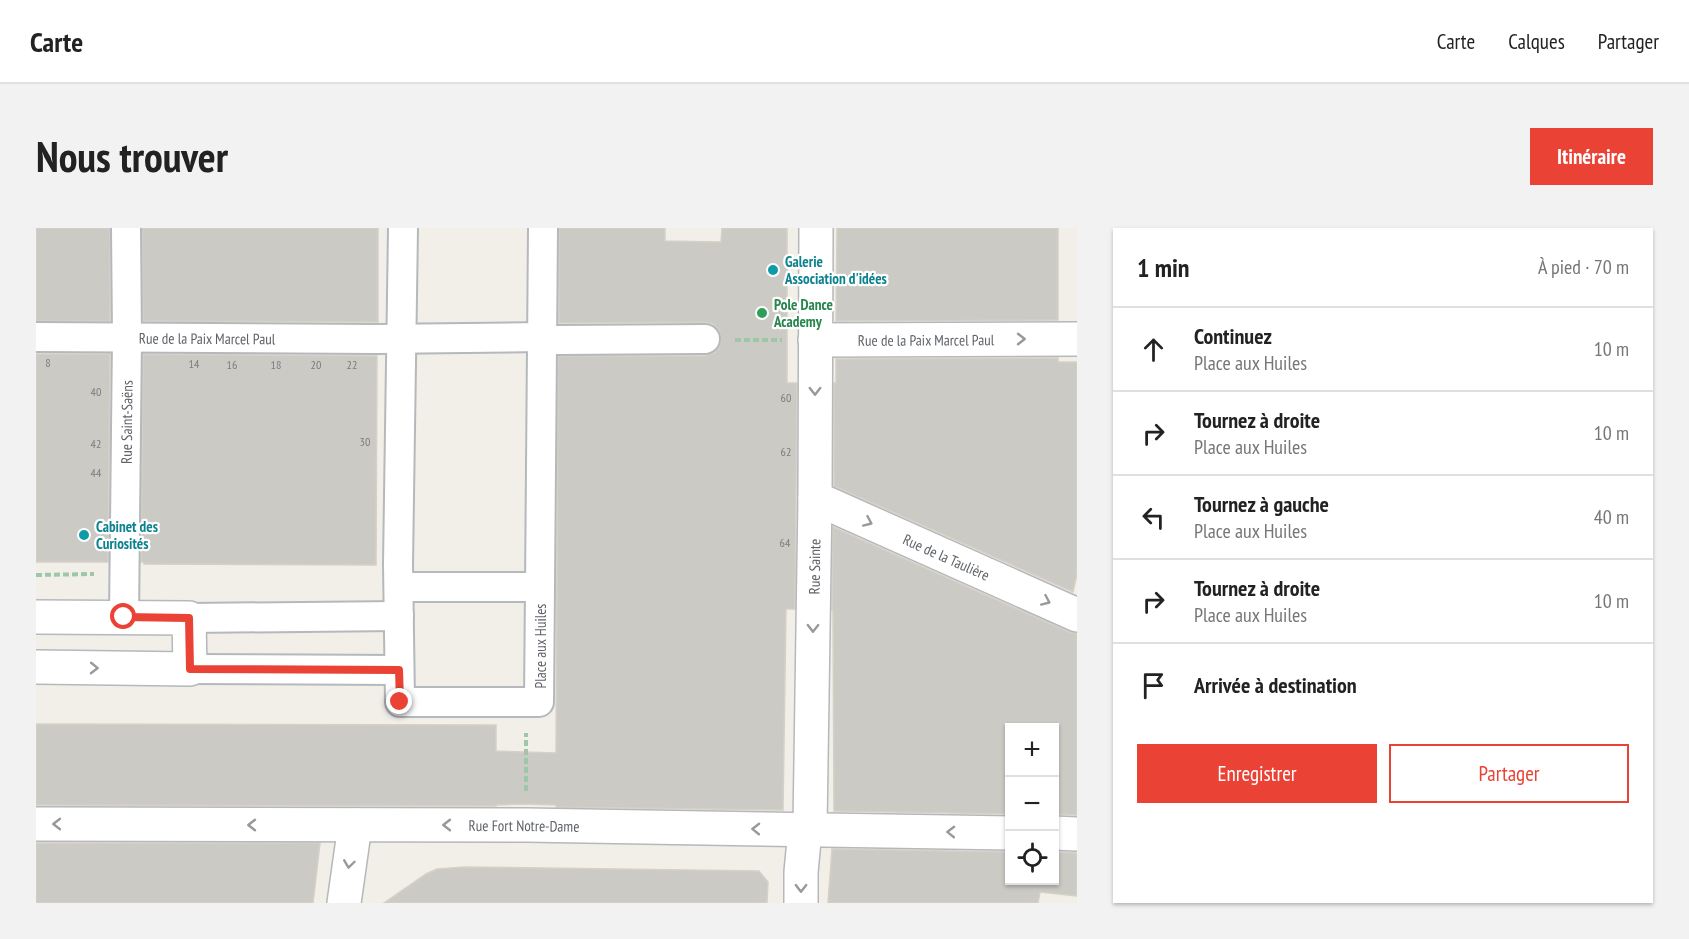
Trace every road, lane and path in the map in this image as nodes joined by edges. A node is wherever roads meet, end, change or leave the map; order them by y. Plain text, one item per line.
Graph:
1 (126, 228) edge
2 (403, 228) edge
3 (543, 228) edge
4 (816, 228) edge
5 (36, 337) edge
6 (127, 337) junction
7 (550, 338) junction
8 (390, 339) junction
9 (705, 339) joint
10 (1077, 339) edge
11 (815, 340) junction
12 (815, 498) junction
13 (125, 574) junction
14 (36, 575) edge
15 (399, 587) junction
16 (540, 587) junction
17 (1077, 615) edge
18 (399, 616) junction
19 (36, 617) edge
20 (124, 617) junction
21 (189, 618) junction
22 (36, 667) edge
23 (190, 669) junction
24 (399, 670) junction
25 (526, 702) junction
26 (36, 824) edge
27 (355, 825) junction
28 (526, 825) junction
29 (805, 830) junction
30 (1005, 833) edge
31 (1059, 833) edge
32 (1077, 834) edge
33 (344, 903) edge
34 (801, 903) edge

1 - 6 street, Rue Saint-Saëns
2 - 8 street
3 - 7 street
4 - 11 street, Rue Sainte
5 - 6 street, Rue de la Paix Marcel Paul
6 - 8 street, Rue de la Paix Marcel Paul
6 - 13 street, Rue Saint-Saëns
7 - 8 street, Rue de la Paix Marcel Paul
7 - 9 street
7 - 16 street
8 - 15 street
9 - 11 path
11 -> 10 street, Rue de la Paix Marcel Paul
11 -> 12 street, Rue Sainte
12 -> 17 street, Rue de la Taulière
12 -> 29 street, Rue Sainte
13 - 14 path
13 - 20 street, Rue Saint-Saëns
15 - 16 street, Place aux Huiles
15 - 18 street, Place aux Huiles
16 - 25 street, Place aux Huiles
18 - 21 street
18 - 24 street, Place aux Huiles
19 - 20 street
20 - 21 street
21 - 23 street
22 -> 23 street
23 - 24 street
24 - 25 street, Place aux Huiles
25 - 28 path
27 -> 26 street, Rue Fort Notre-Dame
28 -> 27 street, Rue Fort Notre-Dame
27 -> 33 street
29 -> 28 street, Rue Fort Notre-Dame
30 -> 29 street, Rue Fort Notre-Dame
29 -> 34 street, Rue Sainte
31 - 32 street

